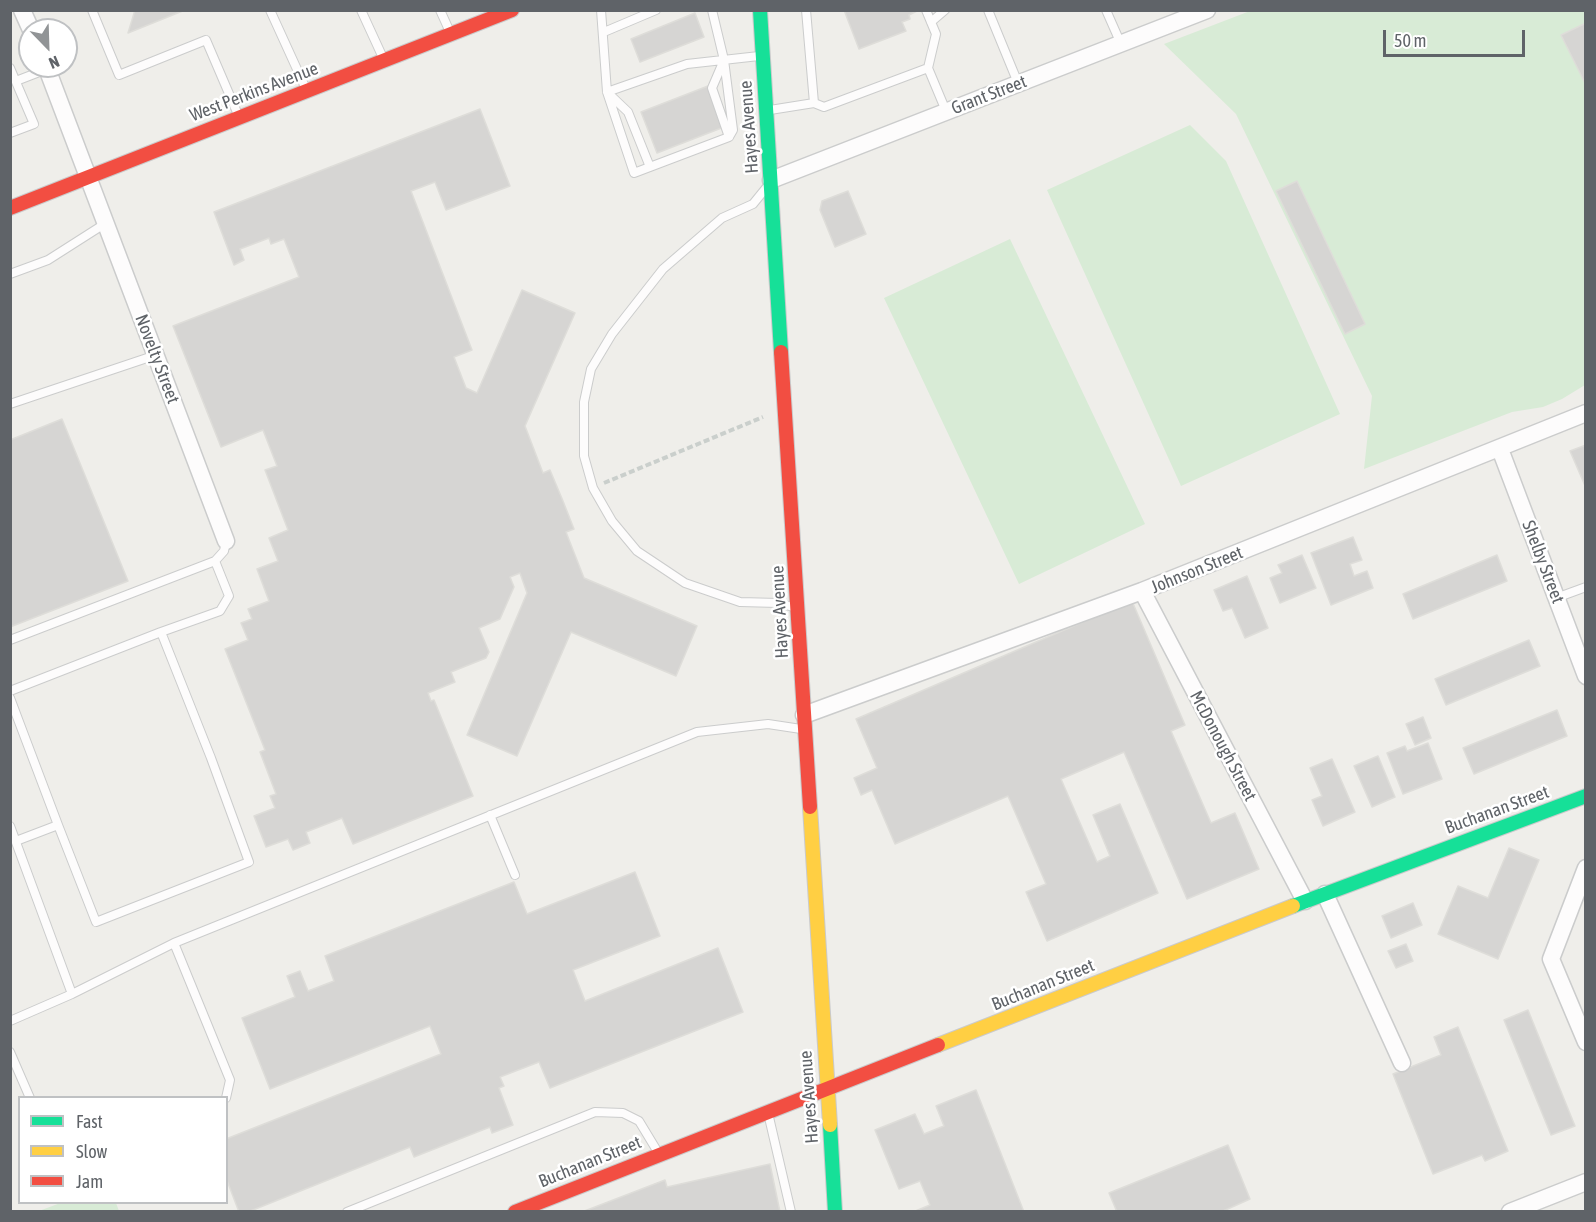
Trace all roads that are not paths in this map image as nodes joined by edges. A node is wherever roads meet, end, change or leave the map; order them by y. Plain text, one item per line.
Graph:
1 (92, 10) edge
2 (270, 10) edge
3 (362, 10) edge
4 (440, 10) edge
5 (512, 10) edge
6 (601, 10) edge
7 (656, 10) edge
8 (712, 10) edge
9 (760, 10) edge
10 (806, 10) edge
11 (926, 10) edge
12 (945, 10) edge
13 (988, 10) edge
14 (1106, 10) edge
15 (1207, 10) edge
16 (931, 22) junction
17 (604, 32) junction
18 (451, 34) junction
19 (1121, 44) junction
20 (762, 55) junction
21 (384, 60) junction
22 (724, 60) junction
23 (10, 68) edge
24 (928, 68) junction
25 (22, 78) edge
26 (50, 78) edge
27 (16, 81) junction
28 (1018, 83) junction
29 (307, 91) junction
30 (607, 92) junction
31 (813, 103) junction
32 (767, 111) junction
33 (946, 111) junction
34 (239, 117) junction
35 (10, 133) edge
36 (729, 137) junction
37 (650, 166) junction
38 (89, 177) junction
39 (771, 180) junction
40 (10, 208) edge
41 (106, 222) junction
42 (10, 274) edge
43 (156, 355) junction
44 (10, 404) edge
45 (1586, 413) edge
46 (1500, 449) junction
47 (226, 541) joint
48 (215, 561) junction
49 (1586, 587) edge
50 (1142, 591) junction
51 (1556, 598) junction
52 (798, 607) junction
53 (160, 632) junction
54 (10, 640) edge
55 (1586, 676) edge
56 (10, 690) edge
57 (10, 698) edge
58 (804, 722) junction
59 (1586, 796) edge
60 (490, 815) junction
61 (58, 825) junction
62 (10, 826) edge
63 (16, 841) junction
64 (1586, 868) edge
65 (516, 875) dead end
66 (1325, 894) junction
67 (1305, 902) junction
68 (174, 943) junction
69 (72, 994) junction
70 (10, 1021) edge
71 (1586, 1042) edge
72 (10, 1052) edge
73 (1402, 1063) dead end
74 (827, 1090) junction
75 (29, 1096) edge
76 (226, 1096) edge
77 (768, 1113) junction
78 (659, 1154) junction
79 (1586, 1182) edge
80 (347, 1212) edge
81 (515, 1212) edge
82 (791, 1212) edge
83 (835, 1212) edge
84 (1510, 1212) edge

1 - 34 lane
2 - 29 lane
3 - 21 lane
4 - 18 lane
5 - 18 main road, West Perkins Avenue
6 - 17 lane
7 - 17 lane
8 - 22 lane
9 - 20 main road, Hayes Avenue
10 - 31 lane
11 - 16 lane
12 - 16 lane
13 - 28 lane
14 - 19 lane
15 - 19 street, Grant Street
16 - 24 lane
17 - 30 lane
18 - 21 main road, West Perkins Avenue
19 - 28 street, Grant Street
20 - 22 lane
20 - 32 main road, Hayes Avenue
21 - 29 main road, West Perkins Avenue
22 - 30 lane
22 - 36 lane
22 - 36 lane
23 - 27 lane
24 - 31 lane
24 - 33 lane
25 - 27 lane
26 - 38 street, Novelty Street
27 - 35 lane
28 - 33 street, Grant Street
29 - 34 main road, West Perkins Avenue
30 - 37 lane
30 - 37 lane
31 - 32 lane
32 - 39 main road, Hayes Avenue
33 - 39 street, Grant Street
34 - 38 main road, West Perkins Avenue
36 - 37 lane
38 - 40 main road, West Perkins Avenue
38 - 41 street, Novelty Street
39 - 52 main road, Hayes Avenue
39 - 52 lane
41 - 42 lane
41 - 43 street, Novelty Street
43 - 44 lane
43 - 47 street, Novelty Street
45 - 46 street, Johnson Street
46 - 50 street, Johnson Street
46 - 51 street, Shelby Street
47 - 48 lane
48 - 53 lane
48 - 54 lane
49 - 51 lane
50 - 58 street, Johnson Street
50 - 67 street, McDonough Street
51 - 55 street, Shelby Street
52 - 58 main road, Hayes Avenue
53 - 56 lane
53 - 61 lane
57 - 61 lane
58 - 60 lane
58 - 74 main road, Hayes Avenue
59 - 66 main road, Buchanan Street
60 - 65 lane
60 - 68 lane
61 - 63 lane
62 - 63 lane
63 - 69 lane
64 - 71 street
66 - 67 main road, Buchanan Street
66 - 73 street
67 - 74 main road, Buchanan Street
68 - 69 lane
68 - 76 lane
69 - 70 lane
72 - 75 lane
74 - 77 main road, Buchanan Street
74 - 83 main road, Hayes Avenue
77 - 78 main road, Buchanan Street
77 - 82 lane
78 - 80 lane
78 - 81 main road, Buchanan Street
79 - 84 street

